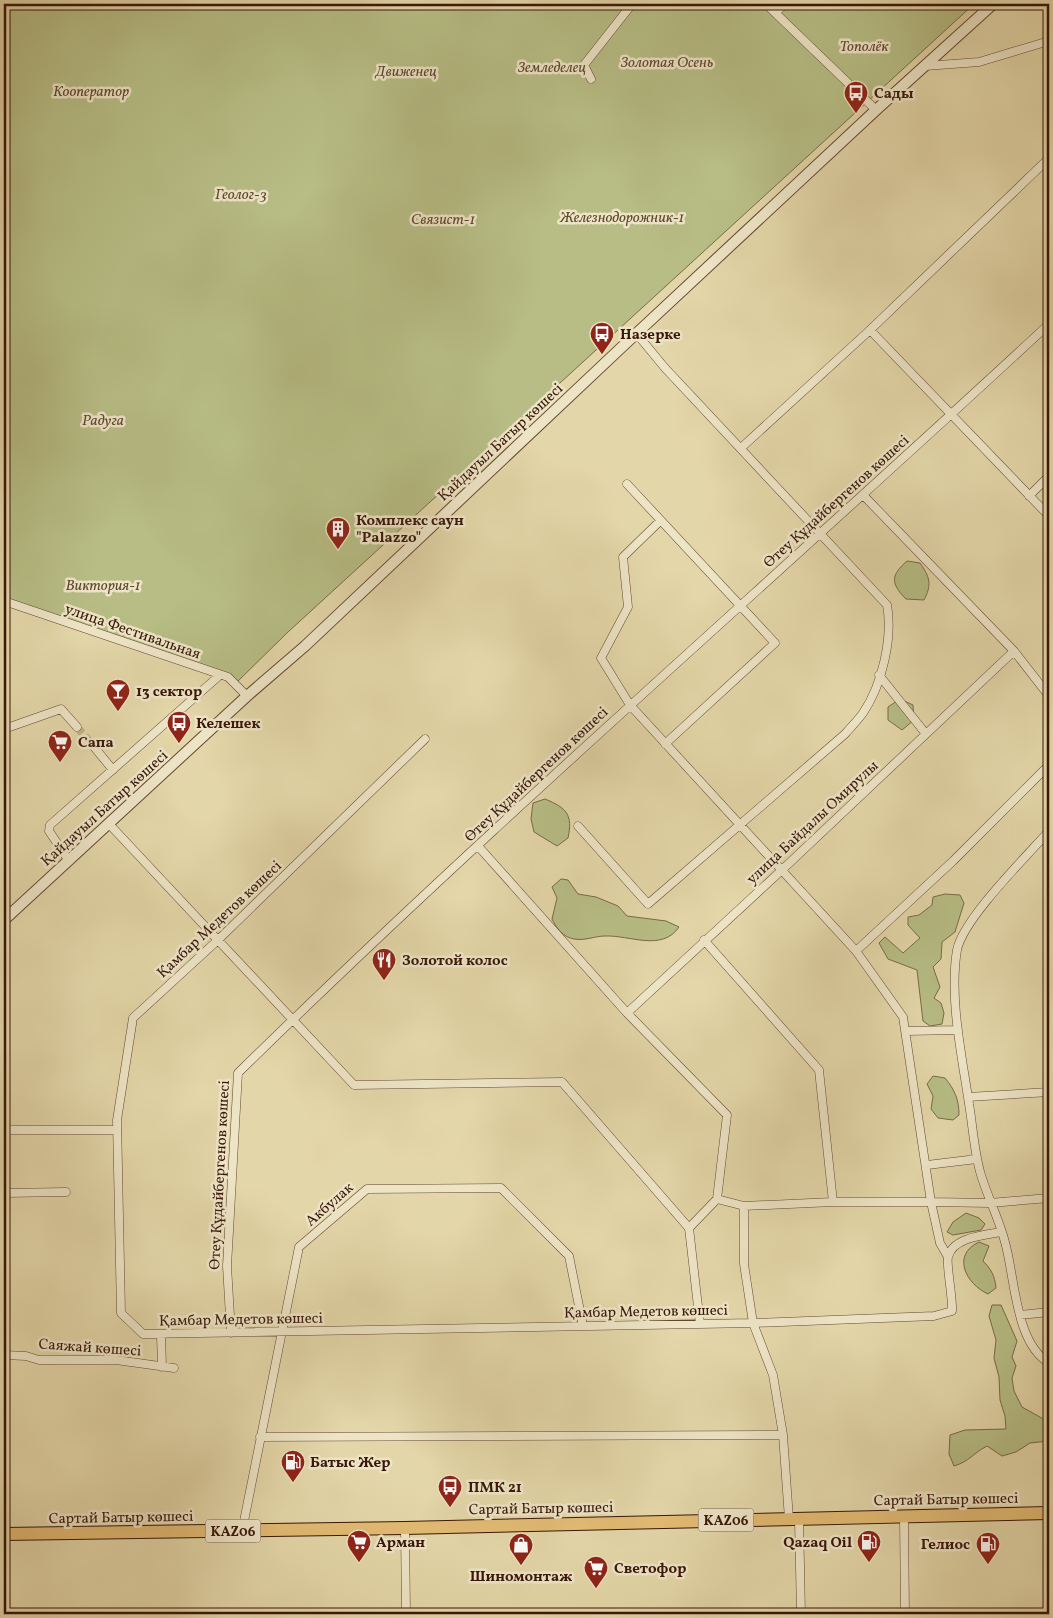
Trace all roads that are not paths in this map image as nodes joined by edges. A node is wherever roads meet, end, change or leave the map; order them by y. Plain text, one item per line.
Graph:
1 (632, 4) edge
2 (766, 4) edge
3 (785, 4) edge
4 (993, 4) edge
5 (776, 12) junction
6 (1049, 42) edge
7 (925, 66) junction
8 (591, 79) dead end
9 (876, 110) junction
10 (1049, 161) edge
11 (1049, 324) edge
12 (870, 330) junction
13 (636, 334) junction
14 (950, 416) junction
15 (741, 448) junction
16 (1049, 476) edge
17 (627, 484) dead end
18 (864, 496) junction
19 (1029, 496) junction
20 (1049, 516) edge
21 (660, 522) junction
22 (822, 533) junction
23 (4, 601) edge
24 (742, 605) junction
25 (1014, 651) junction
26 (220, 675) junction
27 (879, 675) junction
28 (247, 696) junction
29 (1049, 696) edge
30 (630, 705) junction
31 (77, 727) tunnel mouth
32 (4, 729) edge
33 (926, 734) junction
34 (425, 739) dead end
35 (90, 742) tunnel mouth
36 (666, 744) junction
37 (1049, 765) edge
38 (113, 770) junction
39 (739, 824) junction
40 (110, 825) junction
41 (578, 826) dead end
42 (1049, 831) edge
43 (478, 846) junction
44 (69, 861) junction
45 (783, 870) junction
46 (4, 920) edge
47 (219, 939) junction
48 (704, 940) junction
49 (856, 951) junction
50 (627, 1013) junction
51 (292, 1020) junction
52 (958, 1030) junction
53 (906, 1031) junction
54 (1049, 1092) edge
55 (968, 1097) junction
56 (4, 1130) edge
57 (117, 1130) junction
58 (977, 1158) junction
59 (927, 1165) junction
60 (66, 1192) dead end
61 (4, 1193) edge
62 (1049, 1198) edge
63 (718, 1199) junction
64 (833, 1202) junction
65 (932, 1202) junction
66 (990, 1203) junction
67 (744, 1206) junction
68 (689, 1228) junction
69 (1001, 1232) junction
70 (948, 1257) junction
71 (1049, 1312) edge
72 (1020, 1316) junction
73 (753, 1323) junction
74 (700, 1324) junction
75 (583, 1326) junction
76 (231, 1333) junction
77 (282, 1333) junction
78 (161, 1334) junction
79 (4, 1355) edge
80 (1049, 1363) edge
81 (162, 1367) junction
82 (174, 1368) dead end
83 (784, 1435) junction
84 (260, 1437) junction
85 (1049, 1513) edge
86 (904, 1516) junction
87 (794, 1519) junction
88 (405, 1528) junction
89 (242, 1531) junction
90 (4, 1534) edge
91 (406, 1614) edge
92 (801, 1614) edge
93 (905, 1614) edge

1 - 8 street
2 - 5 street
3 - 5 street
4 - 7 street, Қайдауыл Батыр көшесі
5 - 9 street
6 - 7 street
7 - 9 street, Қайдауыл Батыр көшесі
9 - 13 street, Қайдауыл Батыр көшесі
10 - 12 street
11 - 14 street, Өтеу Құдайбергенов көшесі
12 - 14 street
12 - 15 street
13 - 15 street
13 - 28 street, Қайдауыл Батыр көшесі
14 - 18 street, Өтеу Құдайбергенов көшесі
14 - 19 street
15 - 22 street
16 - 19 street
17 - 21 street
18 - 22 street, Өтеу Құдайбергенов көшесі
18 - 25 street
19 - 20 street
21 - 24 street
21 - 30 street
22 - 24 street, Өтеу Құдайбергенов көшесі
22 - 27 street
23 - 26 street, улица Фестивальная
24 - 30 street, Өтеу Құдайбергенов көшесі
24 - 36 street
25 - 29 street
25 - 33 street, улица Байдалы Омирулы
26 - 28 street, улица Фестивальная
26 - 38 street
27 - 33 street
27 - 39 street
28 - 40 street, Қайдауыл Батыр көшесі
30 - 36 street
30 - 43 street, Өтеу Құдайбергенов көшесі
31 - 32 street
33 - 45 street, улица Байдалы Омирулы
34 - 47 street, Қамбар Медетов көшесі
35 - 38 street
36 - 39 street
37 - 49 street
38 - 44 street
39 - 41 street
39 - 45 street
40 - 44 street, Қайдауыл Батыр көшесі
40 - 47 street
42 - 52 street
43 - 50 street
43 - 51 street, Өтеу Құдайбергенов көшесі
44 - 46 street, Қайдауыл Батыр көшесі
45 - 48 street, улица Байдалы Омирулы
45 - 49 street
47 - 51 street
47 - 57 street, Қамбар Медетов көшесі
48 - 50 street, улица Байдалы Омирулы
48 - 64 street
49 - 53 street
50 - 63 street
51 - 68 street
51 - 76 street, Өтеу Құдайбергенов көшесі
52 - 53 street
52 - 55 street
53 - 59 street
54 - 55 street
55 - 58 street
56 - 57 street
57 - 78 street, Қамбар Медетов көшесі
58 - 59 street
58 - 66 street
59 - 65 street
60 - 61 street
62 - 66 street
63 - 67 street
63 - 68 street
64 - 65 street
64 - 67 street
65 - 66 street
65 - 70 street
66 - 69 street
67 - 73 street
68 - 74 street
69 - 70 street
69 - 72 street
70 - 73 street, Қамбар Медетов көшесі
71 - 72 street
72 - 80 street
73 - 74 street, Қамбар Медетов көшесі
73 - 83 street
74 - 75 street, Қамбар Медетов көшесі
75 - 77 street, Қамбар Медетов көшесі
75 - 77 street, Акбулак
76 - 77 street, Қамбар Медетов көшесі
76 - 78 street, Қамбар Медетов көшесі
77 - 84 street, Акбулак
78 - 81 street
79 - 81 street, Саяжай көшесі
81 - 82 street, Саяжай көшесі
83 - 84 street
83 - 87 street
84 - 89 street, Акбулак
85 - 86 highway, Сартай Батыр көшесі / KАZ06
86 - 87 highway, Сартай Батыр көшесі / KАZ06
86 - 93 street
87 - 88 highway, Сартай Батыр көшесі / KАZ06
87 - 92 street
88 - 89 highway, Сартай Батыр көшесі / KАZ06
88 - 91 street
89 - 90 highway, Сартай Батыр көшесі / KАZ06

